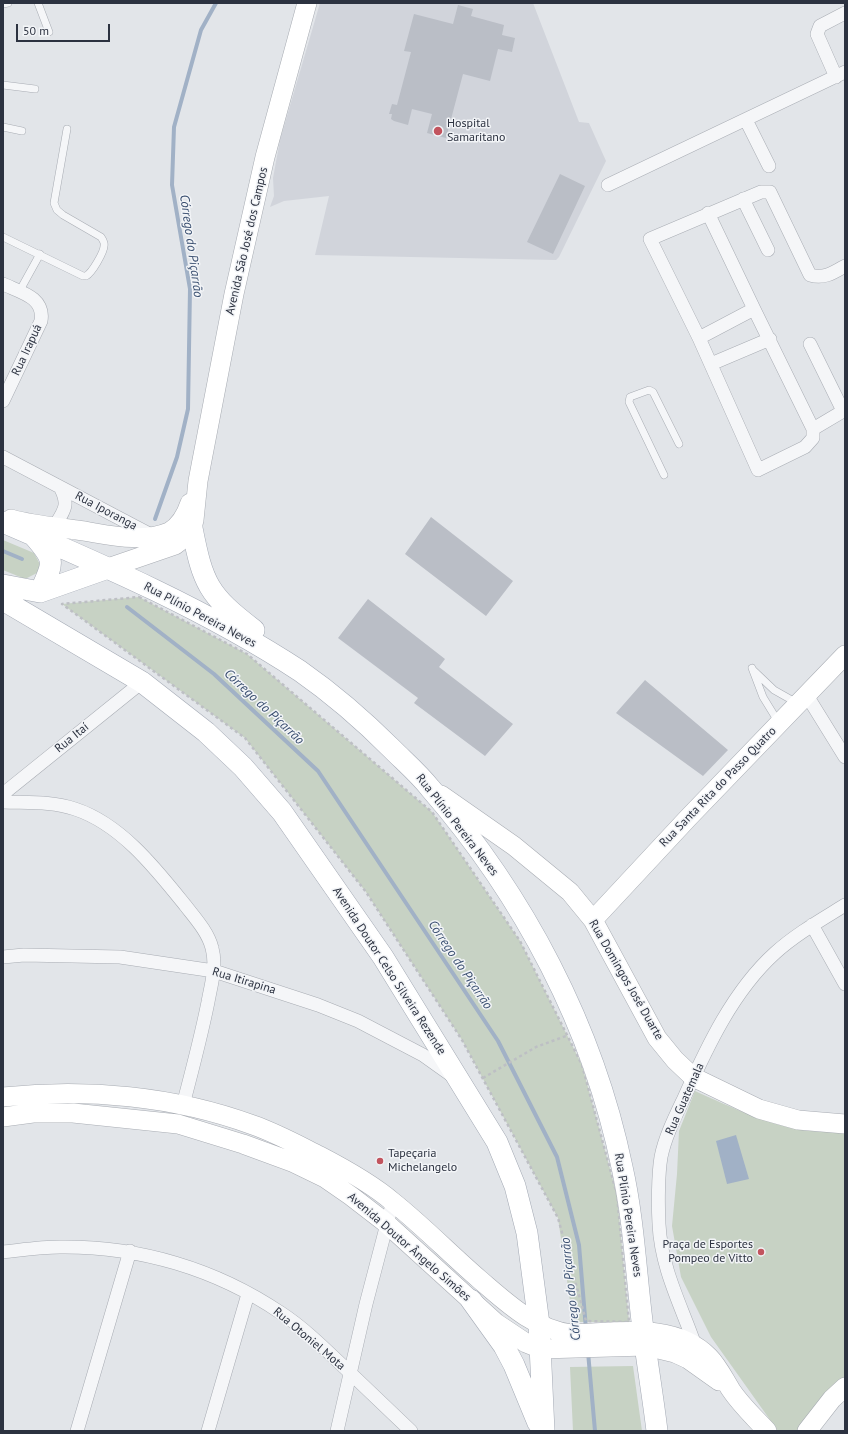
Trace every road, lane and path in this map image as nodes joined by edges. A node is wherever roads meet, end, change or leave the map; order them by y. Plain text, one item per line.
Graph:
1 (8, 3) edge
2 (38, 3) edge
3 (307, 3) edge
4 (3, 4) edge
5 (845, 13) edge
6 (49, 32) dead end
7 (840, 74) edge
8 (3, 85) edge
9 (35, 89) dead end
10 (746, 120) junction
11 (3, 127) edge
12 (67, 129) dead end
13 (22, 131) dead end
14 (769, 166) dead end
15 (608, 185) dead end
16 (743, 199) junction
17 (708, 213) junction
18 (3, 237) edge
19 (768, 250) dead end
20 (40, 254) junction
21 (845, 266) edge
22 (3, 284) edge
23 (19, 292) junction
24 (754, 309) junction
25 (699, 338) junction
26 (770, 339) junction
27 (810, 344) dead end
28 (711, 364) junction
29 (3, 401) edge
30 (844, 411) edge
31 (813, 429) junction
32 (679, 444) dead end
33 (3, 457) edge
34 (664, 475) dead end
35 (198, 481) junction
36 (60, 487) junction
37 (3, 517) edge
38 (3, 522) edge
39 (54, 528) junction
40 (192, 528) junction
41 (33, 535) junction
42 (153, 536) junction
43 (108, 568) junction
44 (40, 592) junction
45 (4, 597) edge
46 (845, 654) edge
47 (302, 673) junction
48 (142, 682) junction
49 (802, 699) junction
50 (779, 723) junction
51 (845, 757) edge
52 (430, 787) junction
53 (3, 794) edge
54 (3, 802) edge
55 (434, 808) dead end
56 (438, 814) dead end
57 (845, 905) edge
58 (593, 920) junction
59 (812, 925) junction
60 (3, 957) edge
61 (214, 971) junction
62 (845, 984) edge
63 (568, 1036) junction
64 (572, 1036) dead end
65 (693, 1077) junction
66 (483, 1078) junction
67 (463, 1084) junction
68 (592, 1085) dead end
69 (3, 1097) edge
70 (184, 1105) junction
71 (3, 1117) edge
72 (845, 1124) edge
73 (617, 1178) dead end
74 (393, 1201) junction
75 (386, 1223) junction
76 (626, 1248) dead end
77 (130, 1251) junction
78 (3, 1252) edge
79 (630, 1287) dead end
80 (248, 1294) junction
81 (471, 1300) junction
82 (539, 1324) junction
83 (636, 1333) junction
84 (583, 1340) junction
85 (695, 1345) junction
86 (540, 1349) junction
87 (351, 1374) junction
88 (845, 1386) edge
89 (731, 1390) junction
90 (77, 1431) edge
91 (208, 1431) edge
92 (337, 1431) edge
93 (411, 1431) edge
94 (543, 1431) edge
95 (657, 1431) edge
96 (767, 1431) edge
97 (807, 1431) edge

1 - 4 lane
2 - 6 lane
3 - 35 main road, Avenida São José dos Campos
5 - 7 street
7 - 10 street
8 - 9 lane
10 - 14 street
10 - 15 street
11 - 13 lane
12 - 20 lane
16 - 17 street
16 - 19 street
16 - 21 street
17 - 24 street
17 - 25 street
18 - 20 lane
20 - 23 lane
22 - 23 street
23 - 29 street, Rua Irapuá
24 - 25 street
24 - 26 street
25 - 28 street
26 - 28 street
26 - 31 street
27 - 30 street
28 - 31 street
30 - 31 street
32 - 34 lane
33 - 36 street, Rua Iporanga
35 - 40 main road, Avenida São José dos Campos
35 - 42 main road, Avenida São José dos Campos
36 - 39 street, Rua Iporanga
36 - 42 street, Rua Iporanga
37 - 39 main road, Avenida São José dos Campos
38 - 41 main road, Rua Plínio Pereira Neves
39 - 42 main road, Avenida São José dos Campos
40 - 43 main road
40 - 47 main road
41 - 43 main road, Rua Plínio Pereira Neves
41 - 44 main road
43 - 44 main road
43 - 47 main road, Rua Plínio Pereira Neves
44 - 45 main road
45 - 48 main road, Avenida Doutor Celso Silveira Rezende
46 - 49 main road, Rua Santa Rita do Passo Quatro
47 - 52 main road, Rua Plínio Pereira Neves
48 - 53 street, Rua Itaí
48 - 67 main road, Avenida Doutor Celso Silveira Rezende
49 - 50 main road, Rua Santa Rita do Passo Quatro
49 - 50 lane
49 - 51 street
50 - 58 main road, Rua Santa Rita do Passo Quatro
52 - 58 main road, Rua Domingos José Duarte
52 - 83 main road, Rua Plínio Pereira Neves
54 - 61 street
55 - 56 path
57 - 59 street, Rua Guatemala
58 - 65 main road, Rua Domingos José Duarte
59 - 62 street
59 - 65 street, Rua Guatemala
60 - 61 street, Rua Itirapina
61 - 67 street, Rua Itirapina
61 - 70 street
63 - 66 path
63 - 66 path
63 - 83 path
64 - 68 path
65 - 72 main road, Rua Domingos José Duarte
65 - 85 street, Rua Guatemala
66 - 83 path
67 - 82 main road, Avenida Doutor Celso Silveira Rezende
69 - 70 main road, Avenida Doutor Ângelo Simões
70 - 74 main road, Avenida Doutor Ângelo Simões
71 - 75 main road, Avenida Doutor Ângelo Simões
73 - 76 path
74 - 75 street
74 - 82 main road, Avenida Doutor Ângelo Simões
75 - 81 main road, Avenida Doutor Ângelo Simões
75 - 87 street
77 - 78 street, Rua Otoniel Mota
77 - 80 street, Rua Otoniel Mota
77 - 90 street
79 - 83 path
80 - 87 street, Rua Otoniel Mota
80 - 91 street
81 - 86 main road, Avenida Doutor Ângelo Simões
81 - 94 main road
82 - 84 main road, Avenida Doutor Ângelo Simões
82 - 86 main road, Avenida Doutor Celso Silveira Rezende
83 - 84 main road, Avenida Doutor Ângelo Simões
83 - 85 main road
83 - 89 main road
83 - 95 main road, Rua Plínio Pereira Neves
84 - 86 main road, Avenida Doutor Ângelo Simões
85 - 89 main road
86 - 94 main road, Avenida Doutor Celso Silveira Rezende
87 - 92 street
87 - 93 street, Rua Otoniel Mota
88 - 97 main road
89 - 96 main road

